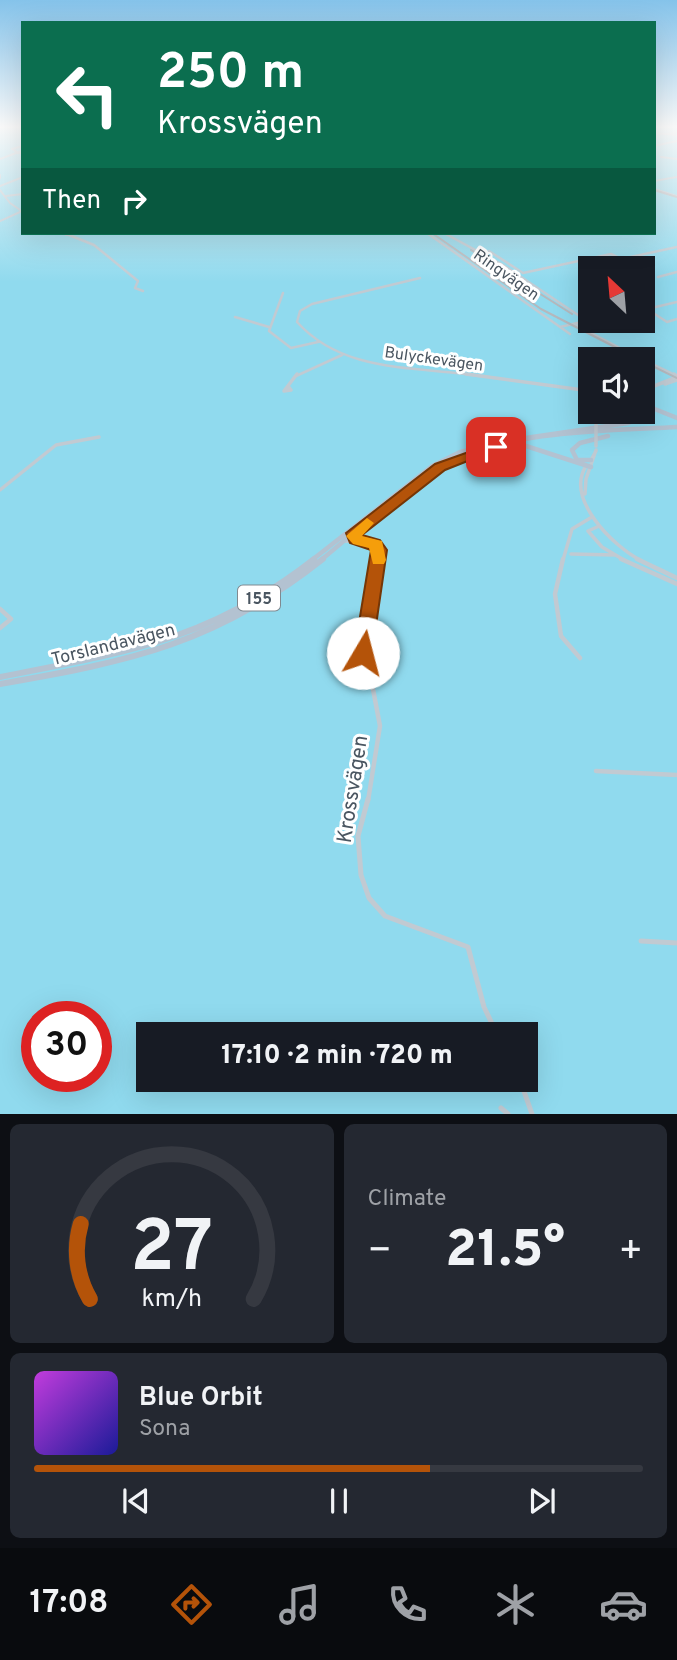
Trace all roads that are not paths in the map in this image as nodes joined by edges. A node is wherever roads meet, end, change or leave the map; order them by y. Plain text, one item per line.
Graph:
1 (20, 178) edge
2 (0, 184) edge
3 (0, 190) edge
4 (656, 190) edge
5 (21, 194) edge
6 (6, 196) junction
7 (677, 196) edge
8 (21, 211) edge
9 (21, 212) edge
10 (0, 215) edge
11 (11, 216) junction
12 (0, 221) edge
13 (66, 235) edge
14 (430, 235) edge
15 (447, 235) edge
16 (677, 247) edge
17 (489, 251) dead end
18 (598, 256) edge
19 (616, 256) edge
20 (634, 256) edge
21 (578, 261) edge
22 (677, 272) edge
23 (523, 273) junction
24 (518, 275) junction
25 (658, 276) dead end
26 (420, 278) dead end
27 (143, 292) dead end
28 (283, 293) dead end
29 (677, 300) edge
30 (655, 304) edge
31 (578, 314) edge
32 (235, 317) dead end
33 (677, 319) edge
34 (576, 324) edge
35 (269, 327) junction
36 (560, 327) junction
37 (590, 333) edge
38 (570, 334) dead end
39 (318, 342) junction
40 (618, 347) edge
41 (344, 354) junction
42 (655, 366) edge
43 (677, 378) edge
44 (288, 386) dead end
45 (655, 387) edge
46 (578, 390) edge
47 (655, 410) edge
48 (677, 418) edge
49 (596, 424) edge
50 (622, 424) edge
51 (677, 427) edge
52 (99, 437) dead end
53 (482, 446) junction
54 (494, 448) junction
55 (576, 462) junction
56 (587, 467) junction
57 (0, 490) edge
58 (592, 517) junction
59 (598, 527) junction
60 (354, 533) junction
61 (359, 541) junction
62 (343, 542) junction
63 (571, 554) dead end
64 (617, 555) junction
65 (677, 578) edge
66 (677, 584) edge
67 (0, 609) edge
68 (0, 628) edge
69 (580, 658) dead end
70 (0, 677) edge
71 (0, 684) edge
72 (596, 771) dead end
73 (677, 775) edge
74 (642, 941) dead end
75 (677, 943) edge
76 (492, 1022) edge
77 (524, 1092) edge
78 (501, 1108) dead end
79 (508, 1114) edge
80 (532, 1114) edge

1 - 2 street
3 - 6 street
4 - 7 street
5 - 6 street
6 - 8 street
9 - 11 street
10 - 11 street
11 - 12 street
13 - 27 street
14 - 36 street, Ringvägen
15 - 24 street
16 - 20 street
17 - 23 street
18 - 19 street
21 - 23 street
22 - 25 street
23 - 24 street
24 - 31 street
26 - 39 street, Bulyckevägen
28 - 35 street
29 - 30 street
29 - 33 street
32 - 35 street
34 - 36 street
35 - 39 street
36 - 38 street, Ringvägen
37 - 40 street
39 - 41 street, Bulyckevägen
41 - 44 street
41 - 46 street, Bulyckevägen
42 - 43 street
43 - 45 street
47 - 48 main road
49 - 56 street, bridge
50 - 53 main road
51 - 53 main road, Torslandavägen / 155
51 - 54 main road, Torslandavägen / 155
51 - 55 main road
52 - 57 street
53 - 70 main road, Torslandavägen / 155
54 - 55 main road
54 - 60 main road, Torslandavägen / 155
55 - 56 main road
55 - 56 main road
56 - 58 street
58 - 59 street
58 - 69 street
59 - 64 street
59 - 65 street
60 - 61 street, Krossvägen
60 - 62 main road, Torslandavägen / 155
61 - 62 street
61 - 76 street, Krossvägen
62 - 71 main road, Torslandavägen / 155
63 - 64 street
64 - 66 street
67 - 68 street
72 - 73 street
74 - 75 street
77 - 80 street
78 - 79 street

